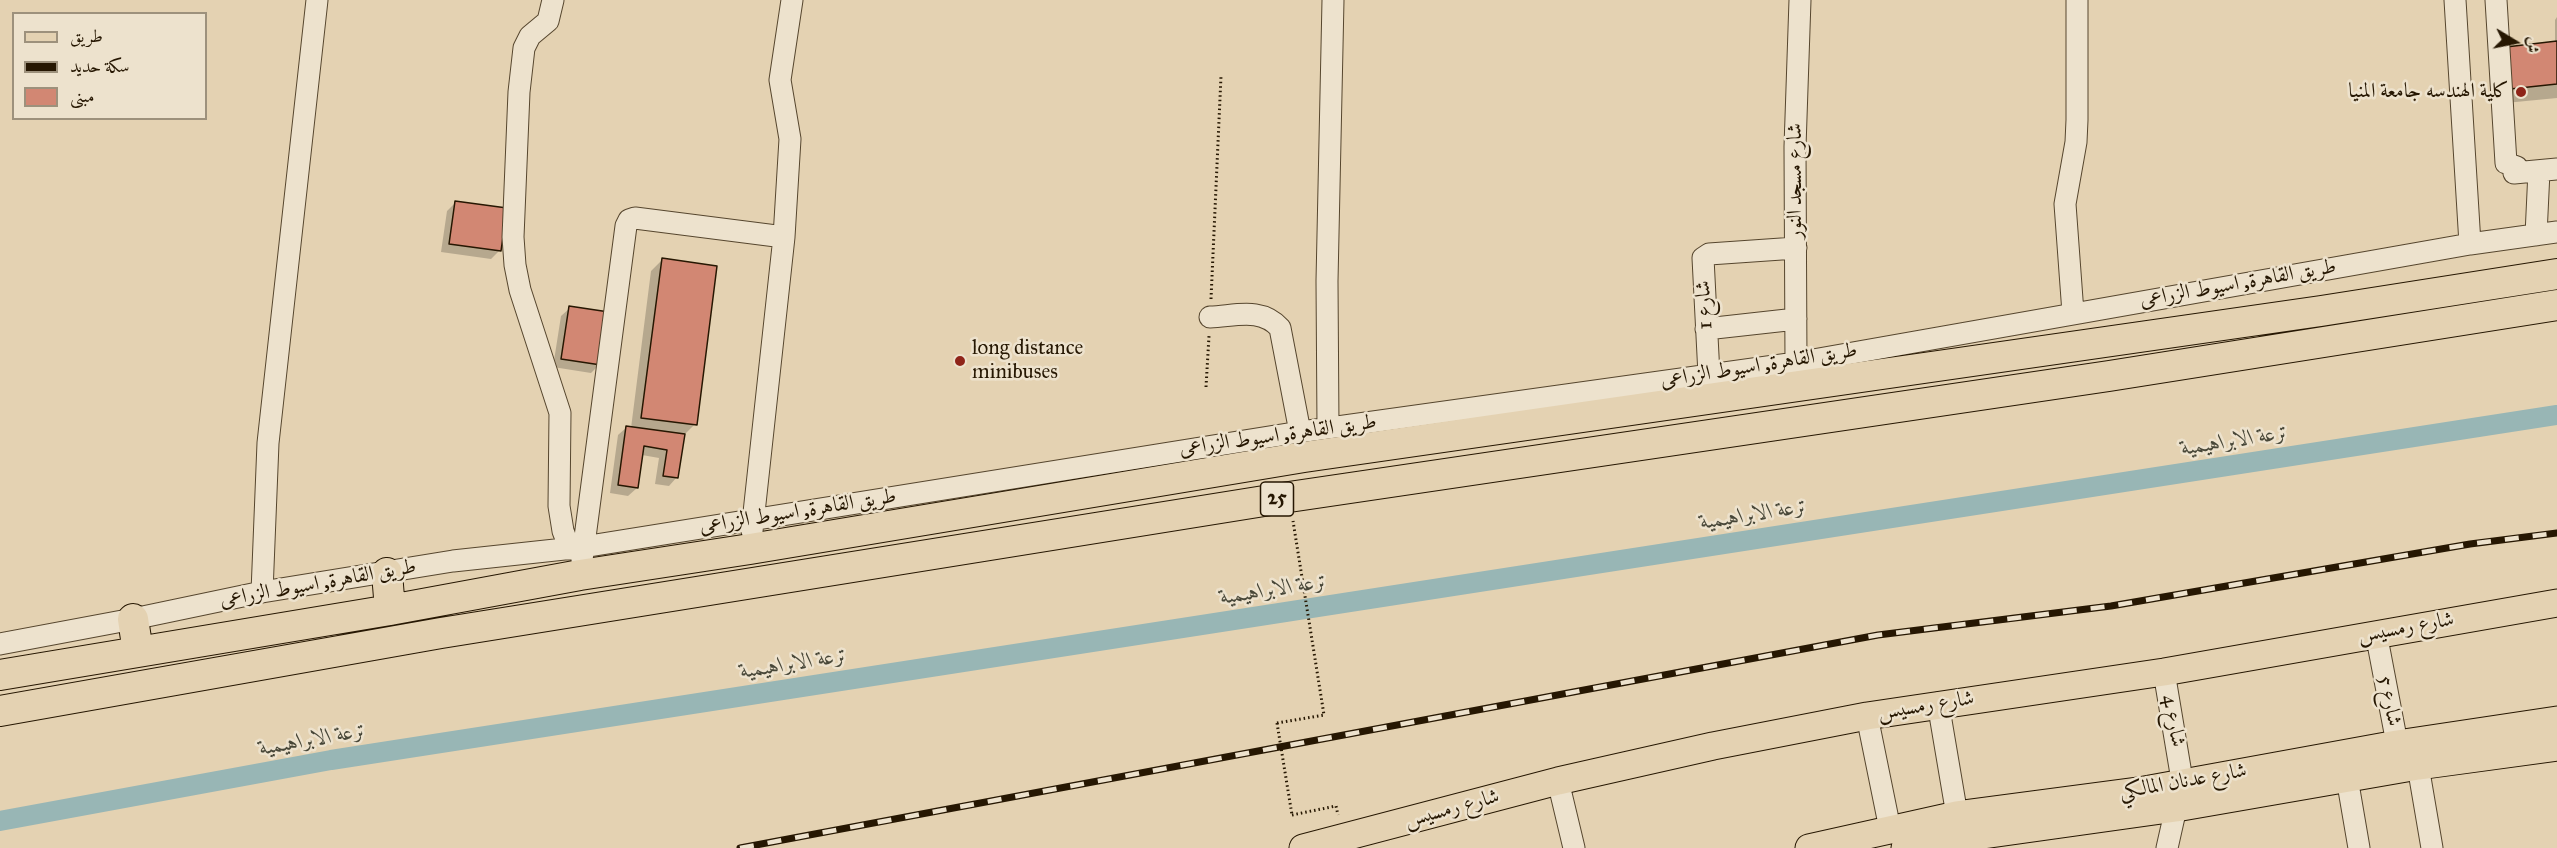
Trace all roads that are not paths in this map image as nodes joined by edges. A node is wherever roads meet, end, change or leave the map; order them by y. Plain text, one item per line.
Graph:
1 (317, 0) edge
2 (553, 0) edge
3 (792, 0) edge
4 (1333, 0) edge
5 (1800, 0) edge
6 (2077, 0) edge
7 (2455, 0) edge
8 (2496, 0) edge
9 (2548, 170) edge
10 (2547, 233) edge
11 (784, 237) junction
12 (2470, 244) junction
13 (1796, 248) junction
14 (2557, 274) edge
15 (2557, 306) edge
16 (2073, 313) junction
17 (1210, 317) road end
18 (1796, 319) junction
19 (1706, 329) junction
20 (2104, 341) junction
21 (1796, 363) junction
22 (1709, 375) junction
23 (2109, 376) junction
24 (1311, 439) junction
25 (1310, 494) junction
26 (753, 519) junction
27 (750, 549) junction
28 (577, 557) junction
29 (387, 573) junction
30 (262, 591) junction
31 (2557, 603) edge
32 (390, 610) junction
33 (133, 619) junction
34 (2376, 633) junction
35 (0, 644) edge
36 (138, 652) junction
37 (2164, 672) junction
38 (5, 674) edge
39 (1938, 703) junction
40 (7, 709) edge
41 (1867, 716) junction
42 (2557, 720) edge
43 (2557, 747) edge
44 (2406, 760) junction
45 (2347, 778) junction
46 (1558, 781) junction
47 (2182, 799) junction
48 (1957, 815) junction
49 (1913, 838) edge
50 (1344, 843) edge
51 (1303, 848) edge
52 (1574, 848) edge
53 (1809, 848) edge
54 (2167, 848) edge
55 (2359, 848) edge
56 (2432, 848) edge

1 - 30 street
2 - 28 street
3 - 11 street
4 - 24 street
5 - 13 street, شارع مسجد النور
6 - 16 street
7 - 12 street
8 - 9 street
9 - 10 street
10 - 12 street, طريق القاهرة, اسيوط الزراعى
11 - 26 street
11 - 28 street
12 - 16 street, طريق القاهرة, اسيوط الزراعى
13 - 18 street, شارع مسجد النور
13 - 19 street, شارع 1
14 - 20 highway, طريق القاهرة, اسيوط الزراعى / 25
15 - 23 highway, 25
16 - 21 street, طريق القاهرة, اسيوط الزراعى
17 - 24 street
18 - 19 street
18 - 21 street, شارع مسجد النور
19 - 22 street, شارع 1
20 - 23 highway
20 - 24 highway, طريق القاهرة, اسيوط الزراعى / 25
21 - 22 street, طريق القاهرة, اسيوط الزراعى
22 - 24 street, طريق القاهرة, اسيوط الزراعى
23 - 25 highway, 25
24 - 25 highway
24 - 26 street, طريق القاهرة, اسيوط الزراعى
24 - 27 highway, طريق القاهرة, اسيوط الزراعى / 25
25 - 40 highway, 25
26 - 27 street
26 - 28 street, طريق القاهرة, اسيوط الزراعى
27 - 28 highway, طريق القاهرة, اسيوط الزراعى / 25
28 - 29 street, طريق القاهرة, اسيوط الزراعى
28 - 32 highway, طريق القاهرة, اسيوط الزراعى / 25
29 - 30 street, طريق القاهرة, اسيوط الزراعى
29 - 32 highway
30 - 33 street, طريق القاهرة, اسيوط الزراعى
31 - 34 main road, شارع رمسيس
32 - 36 highway, طريق القاهرة, اسيوط الزراعى / 25
33 - 35 street, طريق القاهرة, اسيوط الزراعى
33 - 36 highway
34 - 37 main road, شارع رمسيس
34 - 44 street, شارع 5
36 - 38 highway, طريق القاهرة, اسيوط الزراعى / 25
37 - 39 main road, شارع رمسيس
37 - 47 street, شارع 4
38 - 40 highway
39 - 41 main road, شارع رمسيس
39 - 48 street
41 - 46 main road, شارع رمسيس
41 - 49 street
42 - 44 main road, شارع عدنان المالكي
43 - 44 main road, شارع عدنان المالكي
44 - 45 main road, شارع عدنان المالكي
44 - 47 main road, شارع عدنان المالكي
44 - 56 street, شارع 5
45 - 47 main road, شارع عدنان المالكي
45 - 55 street
46 - 50 main road, شارع رمسيس
46 - 52 street
47 - 48 main road, شارع عدنان المالكي
47 - 49 main road, شارع عدنان المالكي
47 - 54 street
48 - 49 main road, شارع عدنان المالكي
49 - 53 main road, شارع عدنان المالكي
50 - 51 main road, شارع رمسيس

